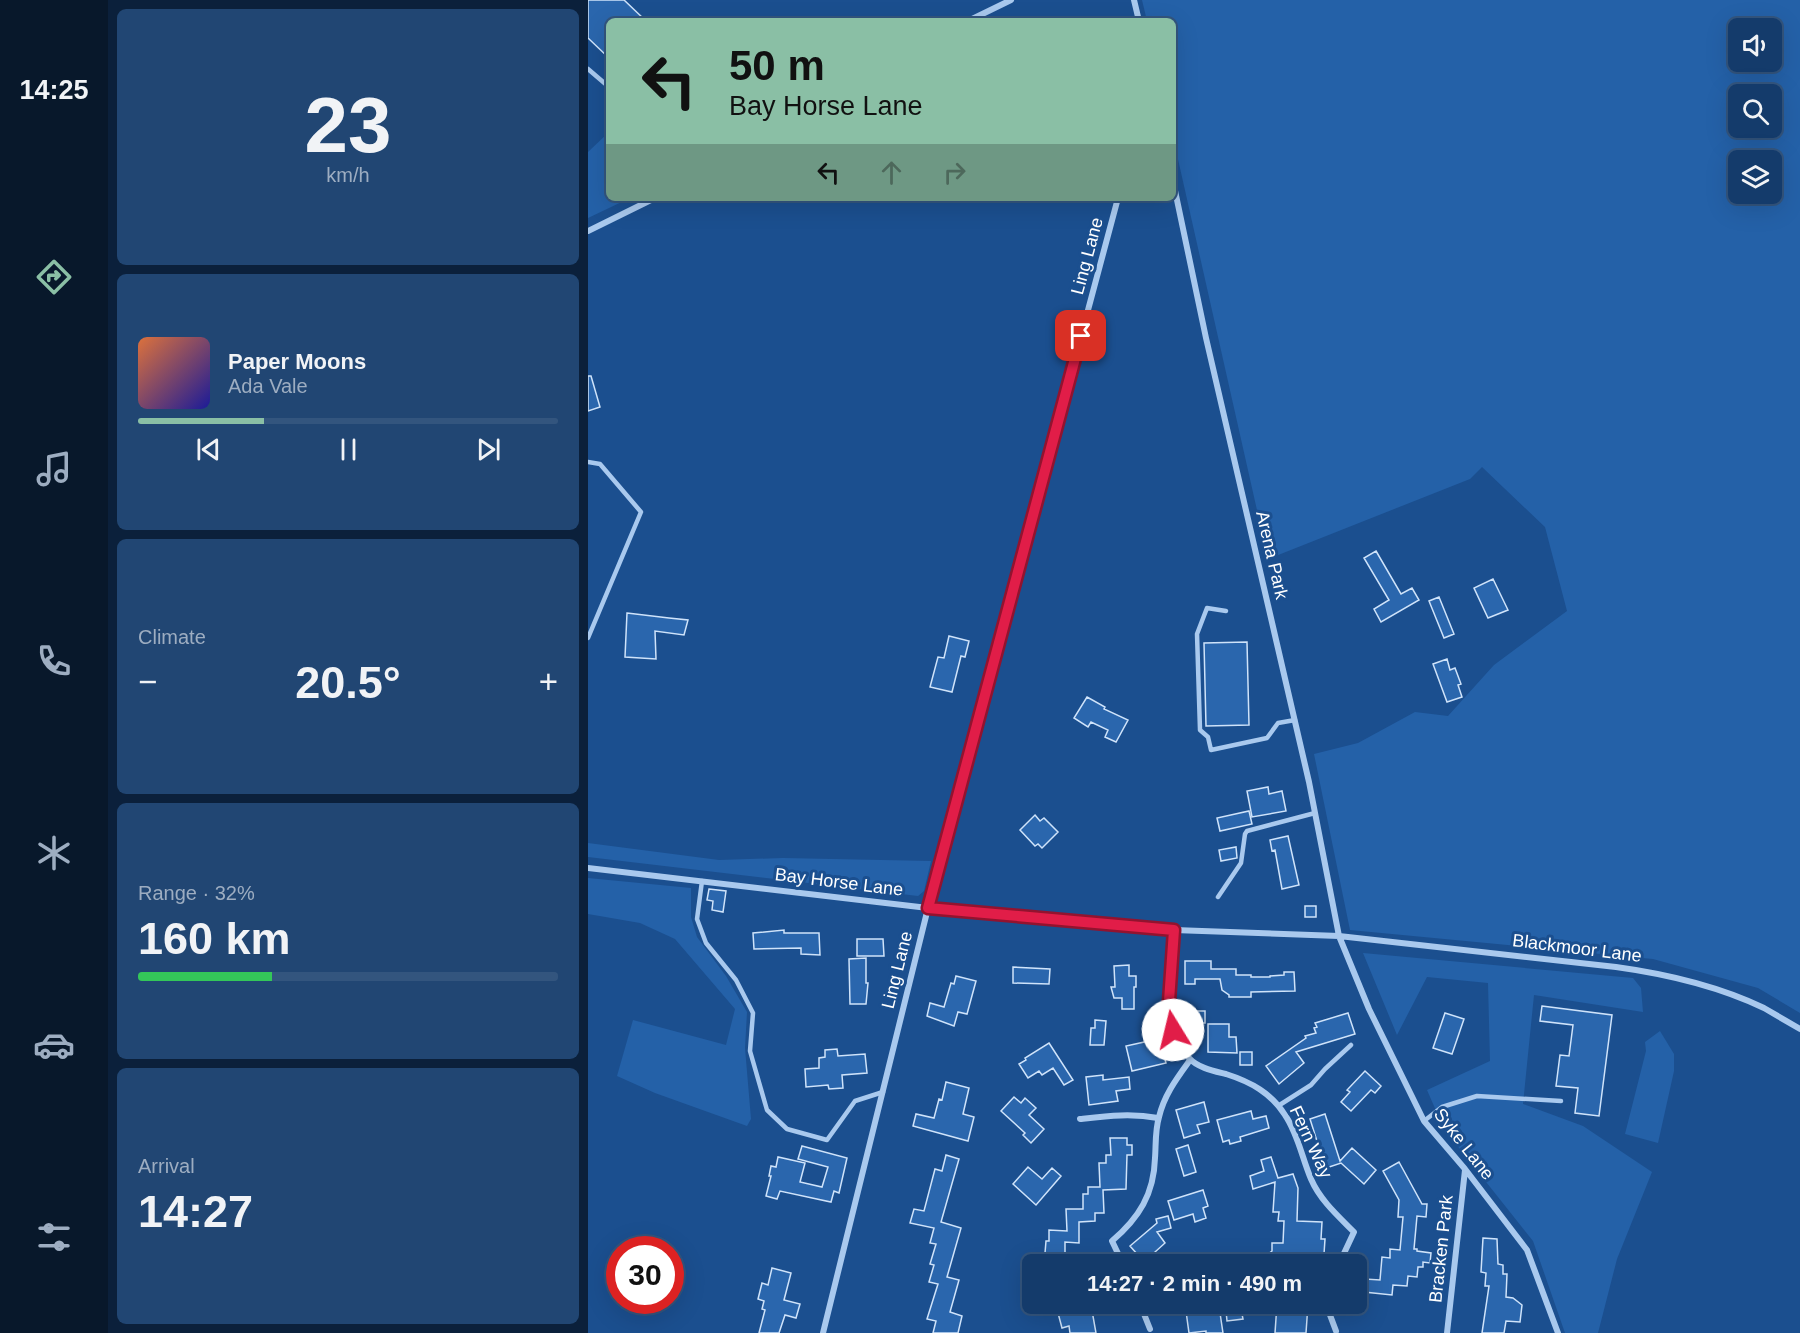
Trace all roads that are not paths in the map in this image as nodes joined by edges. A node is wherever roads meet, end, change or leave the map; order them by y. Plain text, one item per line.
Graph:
1 (1011, 0) edge
2 (1134, 0) edge
3 (974, 18) edge
4 (1138, 18) edge
5 (588, 69) edge
6 (606, 84) edge
7 (1176, 195) edge
8 (650, 201) edge
9 (1117, 201) edge
10 (588, 231) edge
11 (588, 462) edge
12 (1226, 611) dead end
13 (588, 638) edge
14 (1295, 720) junction
15 (1315, 813) junction
16 (588, 868) edge
17 (702, 881) junction
18 (1218, 897) dead end
19 (928, 908) junction
20 (1174, 930) junction
21 (1340, 936) junction
22 (1800, 1029) edge
23 (1351, 1045) dead end
24 (1190, 1060) junction
25 (883, 1092) junction
26 (1561, 1101) dead end
27 (1278, 1106) junction
28 (1158, 1118) junction
29 (1080, 1119) dead end
30 (1424, 1121) junction
31 (1465, 1169) junction
32 (1118, 1254) edge
33 (1344, 1254) edge
34 (1144, 1314) edge
35 (1330, 1314) edge
36 (1150, 1329) dead end
37 (1337, 1332) edge
38 (823, 1333) edge
39 (1447, 1333) edge
40 (1558, 1333) edge

1 - 3 street
2 - 4 street
5 - 6 lane
7 - 14 street, Arena Park
8 - 10 street
9 - 19 street, Ling Lane
11 - 13 lane
12 - 14 lane
14 - 15 street, Arena Park
15 - 18 lane
15 - 21 street, Arena Park
16 - 17 street, Bay Horse Lane
17 - 19 street, Bay Horse Lane
17 - 25 lane
19 - 20 street, Bay Horse Lane
19 - 25 street, Ling Lane
20 - 21 street, Bay Horse Lane
20 - 24 street
21 - 22 street, Blackmoor Lane
21 - 30 street, Syke Lane
23 - 27 lane
24 - 27 street, Fern Way
24 - 28 street
25 - 38 street, Ling Lane
26 - 30 lane
27 - 33 street, Fern Way
28 - 29 street
28 - 32 street
30 - 31 street, Syke Lane
31 - 39 street, Bracken Park
31 - 40 street, Syke Lane
34 - 36 street
35 - 37 street

